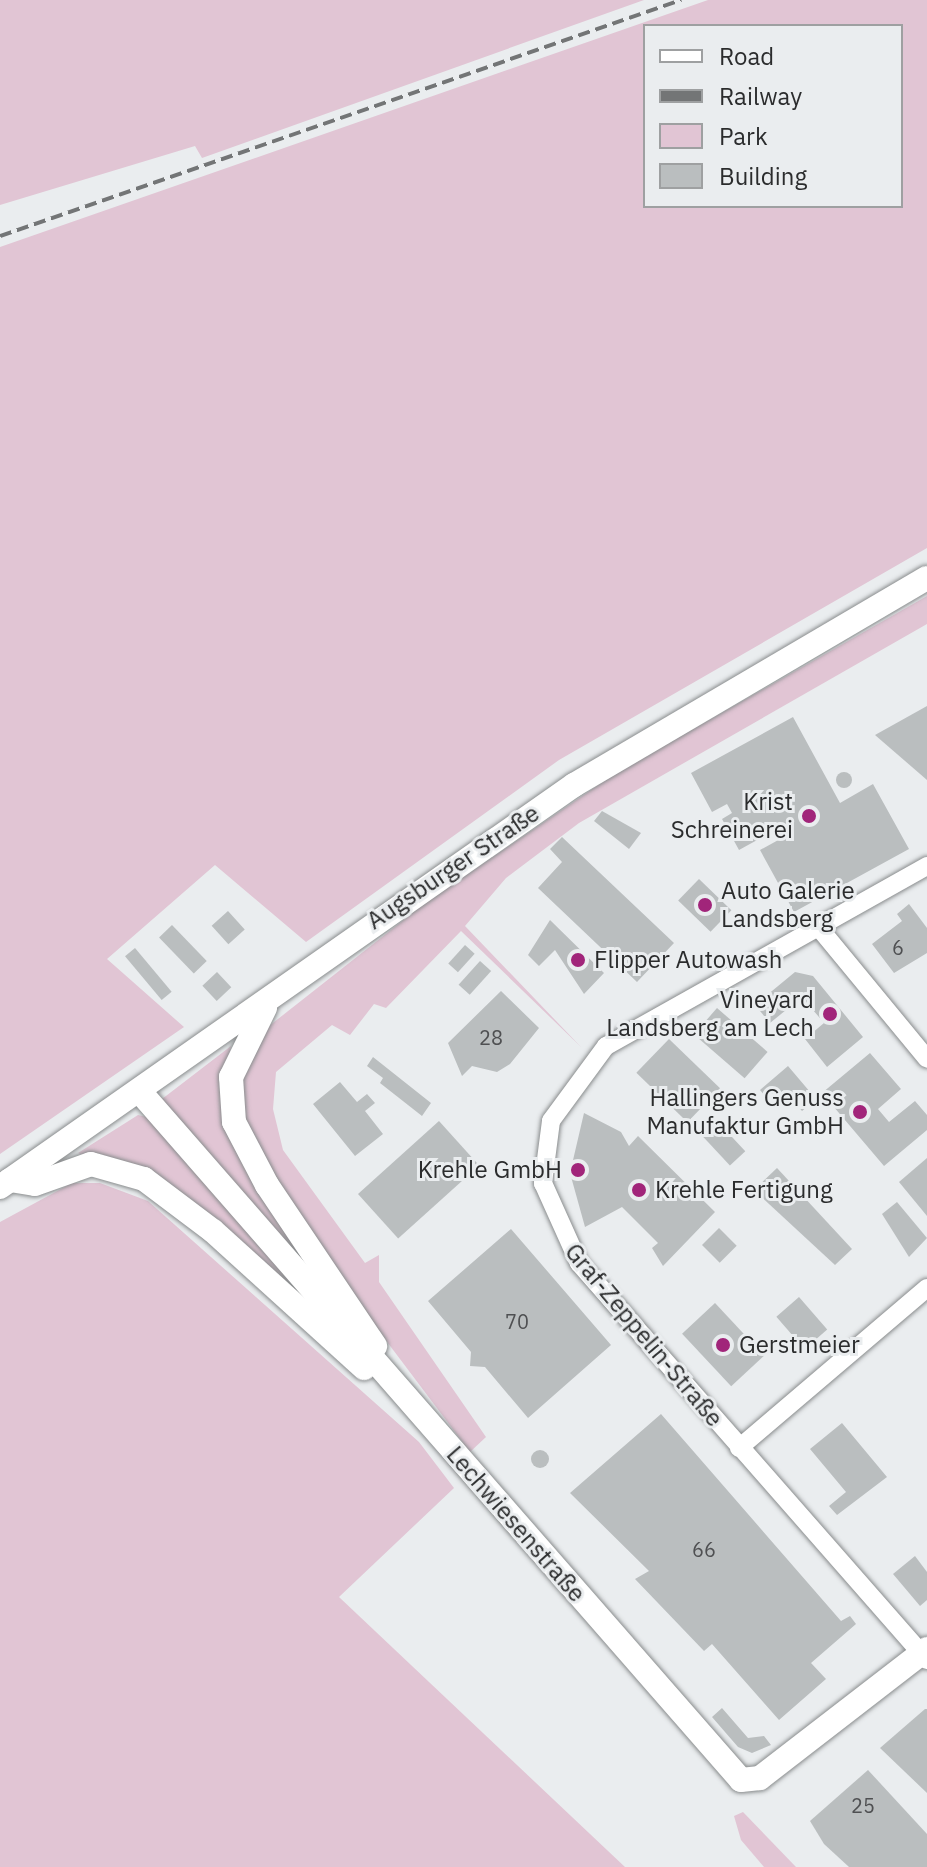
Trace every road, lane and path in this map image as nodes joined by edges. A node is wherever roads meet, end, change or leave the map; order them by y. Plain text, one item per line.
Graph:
1 (927, 578) edge
2 (927, 866) edge
3 (820, 929) junction
4 (273, 996) junction
5 (927, 1059) edge
6 (141, 1093) junction
7 (5, 1184) edge
8 (927, 1288) edge
9 (399, 1392) junction
10 (425, 1421) junction
11 (739, 1448) junction
12 (925, 1654) edge

1 - 4 main road, Augsburger Straße
2 - 3 street, Graf-Zeppelin-Straße
3 - 5 street
3 - 11 street, Graf-Zeppelin-Straße
4 - 6 main road, Augsburger Straße
4 - 10 main road
6 - 7 main road, Augsburger Straße
6 - 9 main road, Lechwiesenstraße
7 - 9 main road
8 - 11 street
9 - 10 main road, Lechwiesenstraße
10 - 12 main road, Lechwiesenstraße
11 - 12 street, Graf-Zeppelin-Straße

